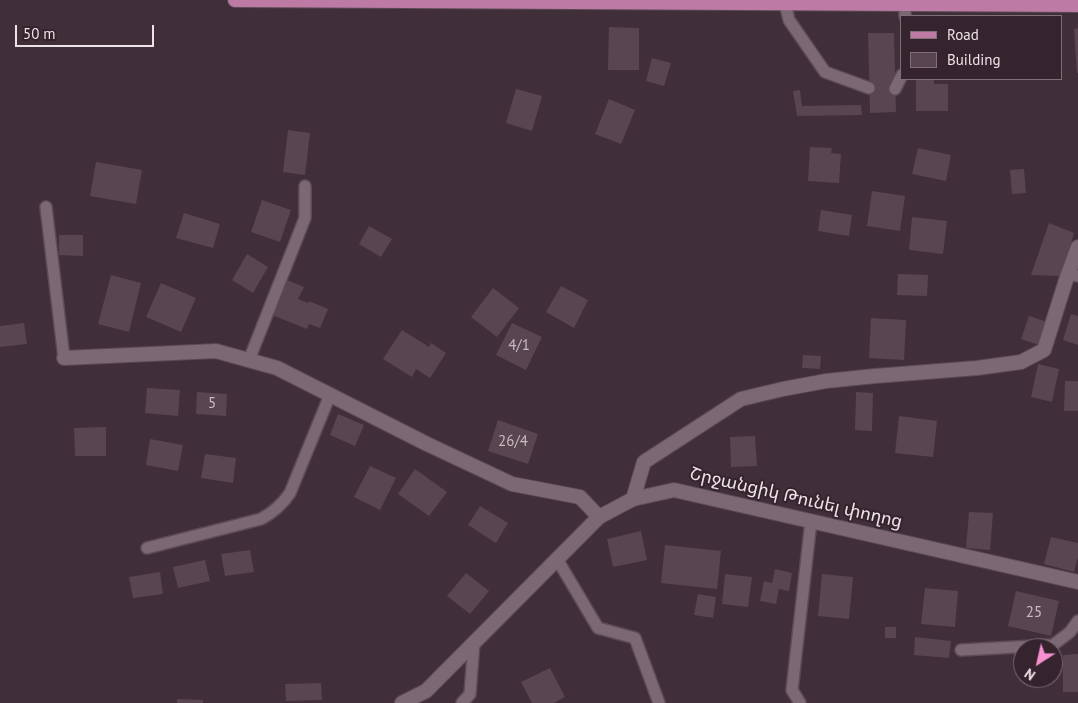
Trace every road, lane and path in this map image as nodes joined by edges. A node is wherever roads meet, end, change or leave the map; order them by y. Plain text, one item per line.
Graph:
1 (235, 0) edge
2 (785, 3) junction
3 (1078, 5) edge
4 (905, 10) edge
5 (900, 79) edge
6 (869, 88) dead end
7 (895, 89) dead end
8 (305, 186) dead end
9 (46, 207) dead end
10 (1078, 247) edge
11 (1073, 275) edge
12 (64, 358) joint
13 (249, 360) junction
14 (330, 395) junction
15 (633, 499) junction
16 (599, 517) junction
17 (812, 521) junction
18 (147, 548) dead end
19 (557, 559) junction
20 (1078, 582) edge
21 (1078, 621) edge
22 (474, 642) junction
23 (960, 650) dead end
24 (402, 703) edge
25 (462, 703) edge
26 (659, 703) edge
27 (800, 703) edge

1 - 2 main road
2 - 4 main road
2 - 6 lane
3 - 4 main road
5 - 7 lane
8 - 13 lane
9 - 12 lane
10 - 11 street
11 - 15 street
12 - 13 street
13 - 14 street
14 - 16 street
14 - 18 lane
15 - 16 street, Շրջանցիկ Թունել փողոց
15 - 17 street, Շրջանցիկ Թունել փողոց
16 - 19 street, Շրջանցիկ Թունել փողոց
17 - 20 street, Շրջանցիկ Թունել փողոց
17 - 27 lane
19 - 22 street, Շրջանցիկ Թունել փողոց
19 - 26 lane
21 - 23 lane
22 - 24 street, Շրջանցիկ Թունել փողոց
22 - 25 lane

